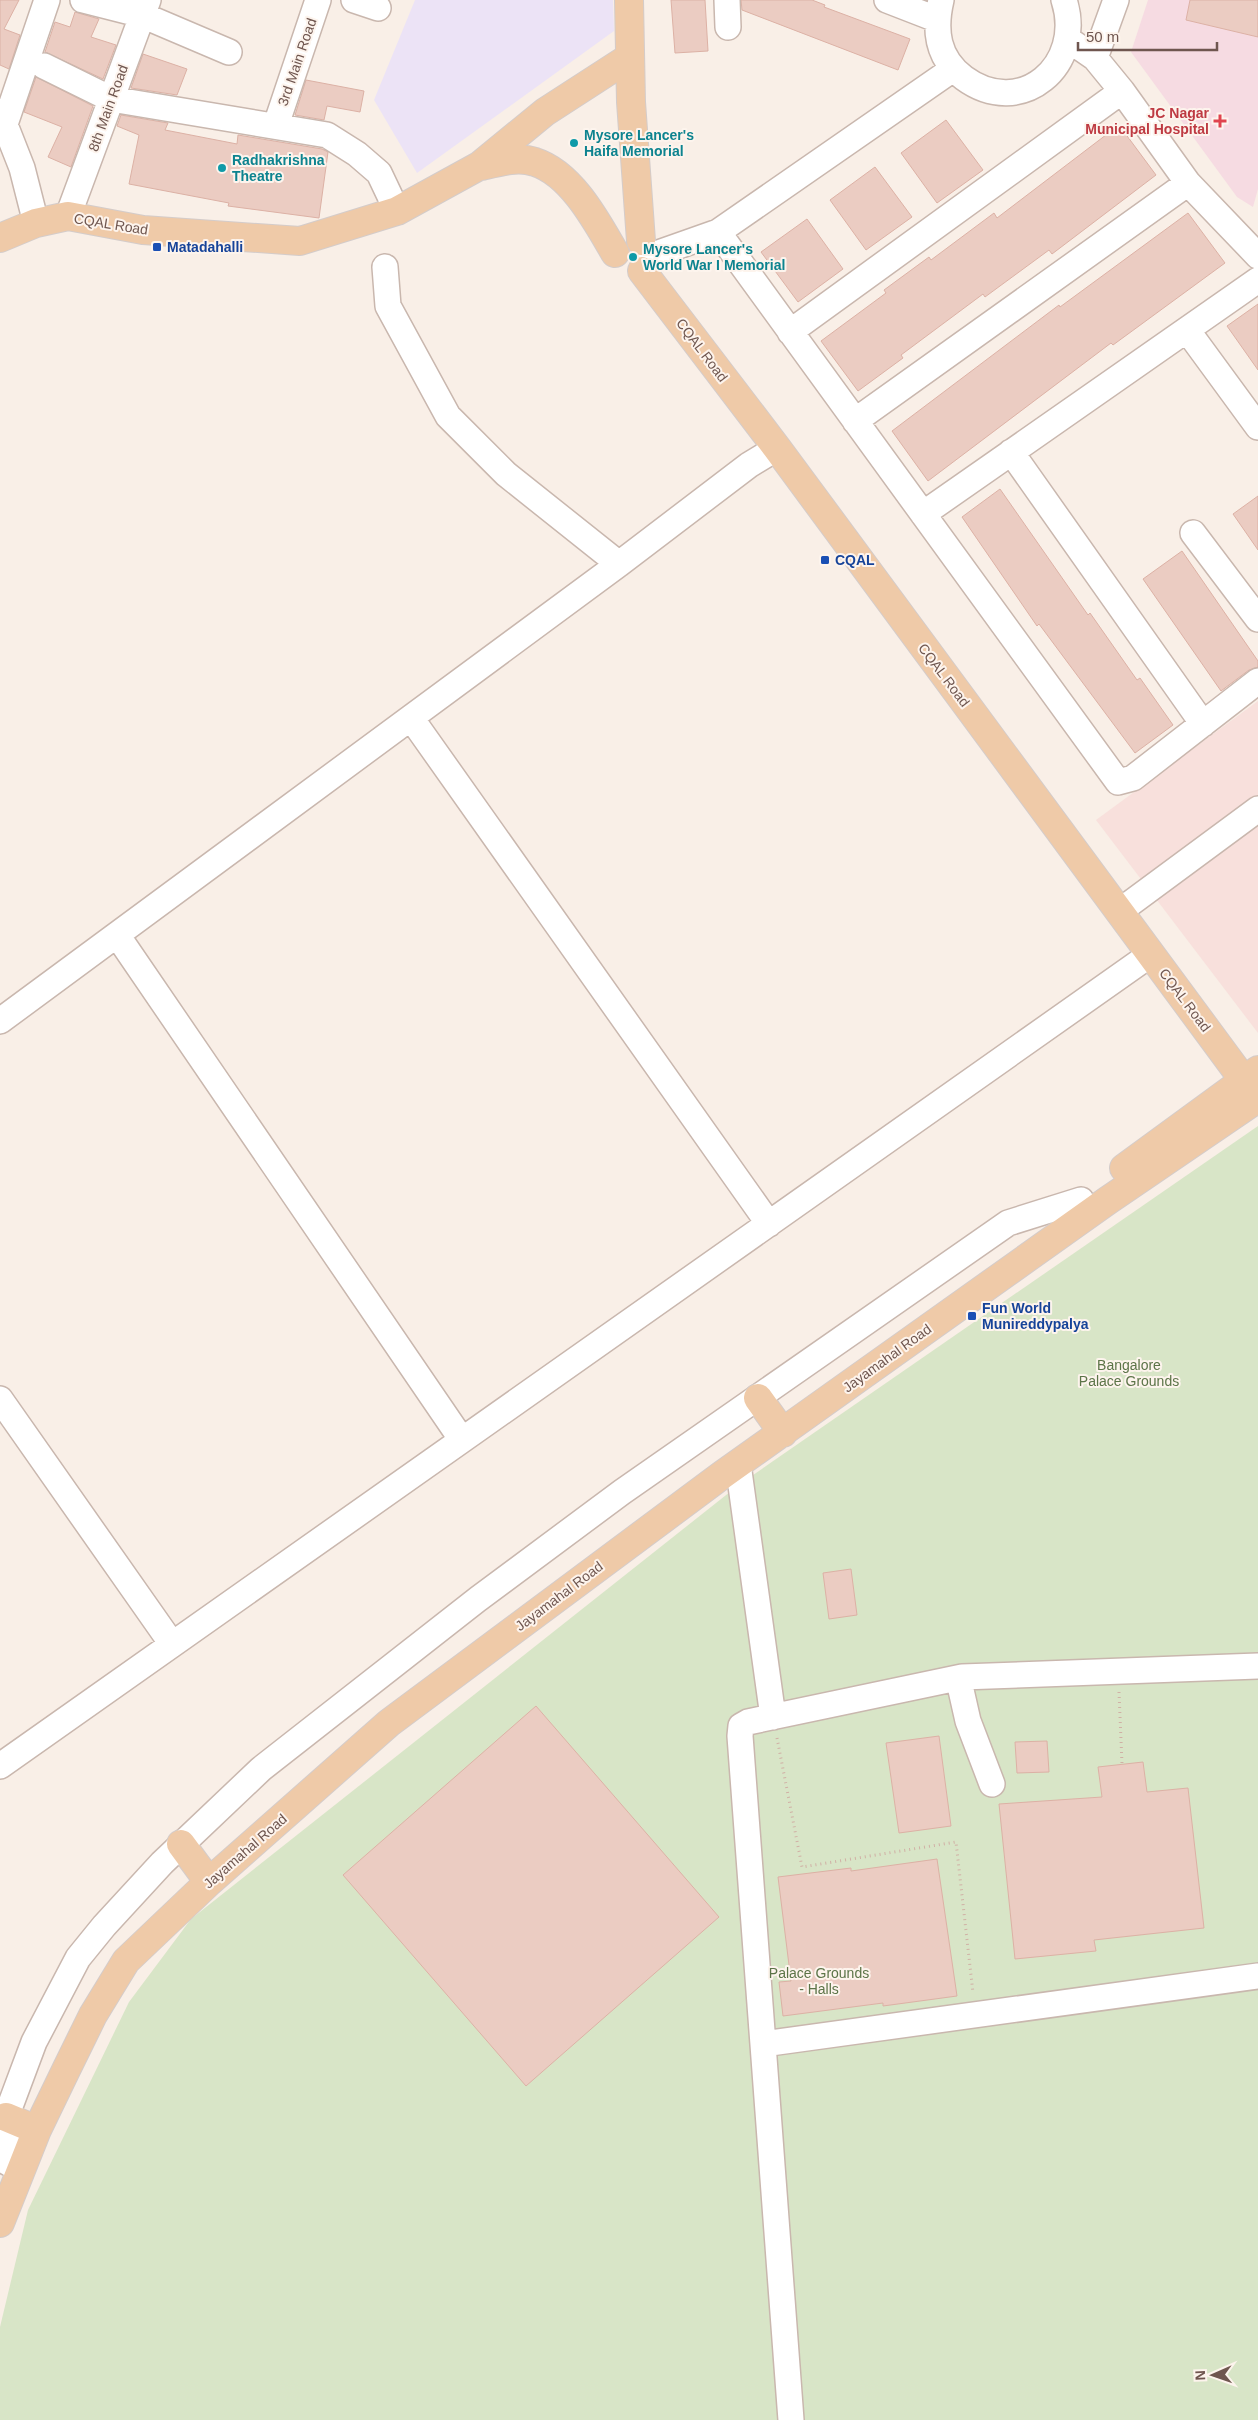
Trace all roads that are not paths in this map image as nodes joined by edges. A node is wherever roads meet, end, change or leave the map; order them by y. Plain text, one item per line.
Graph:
1 (47, 0) edge
2 (83, 0) edge
3 (318, 0) edge
4 (354, 0) edge
5 (629, 0) edge
6 (727, 0) edge
7 (887, 0) edge
8 (1064, 0) edge
9 (1116, 0) edge
10 (145, 7) edge
11 (378, 8) dead end
12 (939, 10) edge
13 (728, 27) dead end
14 (1068, 40) junction
15 (229, 52) dead end
16 (630, 57) junction
17 (1095, 58) junction
18 (44, 66) dead end
19 (952, 69) junction
20 (1122, 91) junction
21 (111, 99) junction
22 (2, 118) edge
23 (276, 125) junction
24 (479, 166) junction
25 (1188, 183) junction
26 (397, 210) junction
27 (68, 216) junction
28 (36, 223) junction
29 (718, 232) junction
30 (0, 238) edge
31 (644, 256) junction
32 (1258, 256) edge
33 (384, 267) dead end
34 (1258, 280) edge
35 (1186, 330) junction
36 (790, 332) junction
37 (855, 421) junction
38 (1258, 427) edge
39 (777, 448) junction
40 (1012, 452) junction
41 (923, 514) junction
42 (1193, 532) dead end
43 (619, 564) junction
44 (1258, 619) edge
45 (1258, 681) edge
46 (411, 718) junction
47 (1203, 724) junction
48 (1258, 809) edge
49 (1120, 912) junction
50 (117, 935) junction
51 (1151, 954) junction
52 (0, 1021) edge
53 (1254, 1087) edge
54 (768, 1224) junction
55 (0, 1400) edge
56 (771, 1416) junction
57 (462, 1440) junction
58 (724, 1467) junction
59 (172, 1644) junction
60 (1258, 1666) edge
61 (1178, 1676) junction
62 (1060, 1680) junction
63 (1258, 1683) edge
64 (930, 1684) junction
65 (961, 1690) junction
66 (772, 1717) junction
67 (0, 1766) edge
68 (992, 1784) dead end
69 (182, 1844) junction
70 (205, 1876) junction
71 (1258, 1976) edge
72 (763, 2044) junction
73 (23, 2124) junction
74 (4, 2174) edge
75 (0, 2223) edge
76 (791, 2420) edge

1 - 22 street
2 - 10 street
3 - 23 street, 3rd Main Road
4 - 11 street
5 - 16 main road
6 - 13 street
7 - 12 street
8 - 14 street
9 - 17 street
10 - 15 street
10 - 21 street, 8th Main Road
12 - 19 street
14 - 17 street
14 - 19 street
16 - 24 main road, CQAL Road
16 - 31 main road
17 - 20 street
18 - 21 street
19 - 29 street
20 - 25 street
20 - 36 street
21 - 23 street
21 - 27 street, 8th Main Road
22 - 28 street
23 - 26 street
24 - 26 main road, CQAL Road
24 - 31 main road, CQAL Road
25 - 32 street
25 - 37 street
26 - 27 main road, CQAL Road
27 - 28 main road, CQAL Road
28 - 30 main road, CQAL Road
29 - 31 street
29 - 36 street
31 - 39 main road, CQAL Road
33 - 43 street
34 - 35 street
35 - 38 street
35 - 40 street
36 - 37 street
37 - 41 street
39 - 43 street
39 - 49 main road, CQAL Road
40 - 41 street
40 - 47 street
41 - 47 street
42 - 44 street
43 - 46 street
45 - 47 street
46 - 50 street
46 - 54 street
48 - 49 street
49 - 51 main road, CQAL Road
50 - 52 street
50 - 57 street
51 - 53 main road, CQAL Road
51 - 54 street
53 - 56 main road, Jayamahal Road
53 - 56 main road, Jayamahal Road
54 - 57 street
55 - 59 street
56 - 58 main road, Jayamahal Road
56 - 69 street
57 - 59 street
58 - 66 street
58 - 70 main road, Jayamahal Road
59 - 67 street
60 - 61 street
61 - 62 street
61 - 62 street
61 - 63 street
62 - 64 street
62 - 65 street
64 - 65 street
64 - 66 street
65 - 68 street
66 - 72 street
69 - 70 main road
69 - 73 street
70 - 73 main road, Jayamahal Road
71 - 72 street
72 - 76 street
73 - 74 main road, Jayamahal Road
73 - 75 main road, Jayamahal Road

